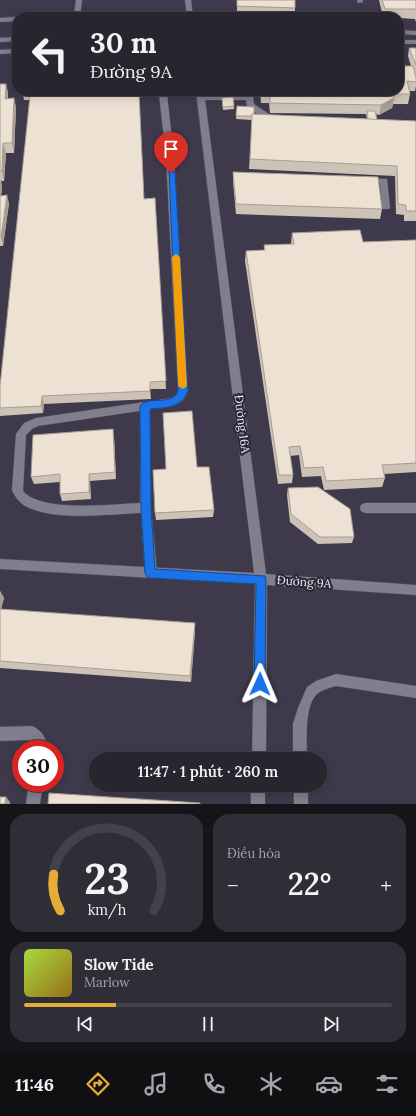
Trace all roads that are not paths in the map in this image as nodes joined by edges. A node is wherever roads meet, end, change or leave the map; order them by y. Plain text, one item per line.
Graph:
1 (79, 0) edge
2 (188, 0) edge
3 (78, 12) edge
4 (189, 12) edge
5 (12, 19) edge
6 (0, 20) edge
7 (404, 32) edge
8 (416, 32) edge
9 (12, 39) edge
10 (0, 40) edge
11 (404, 42) edge
12 (416, 42) edge
13 (12, 51) edge
14 (0, 52) edge
15 (163, 96) edge
16 (201, 96) edge
17 (226, 96) edge
18 (285, 119) edge
19 (355, 179) edge
20 (386, 207) dead end
21 (145, 406) junction
22 (146, 508) junction
23 (365, 508) dead end
24 (416, 508) edge
25 (0, 564) edge
26 (150, 573) junction
27 (261, 579) junction
28 (416, 590) edge
29 (416, 692) edge
30 (0, 734) edge
31 (38, 740) edge
32 (259, 752) edge
33 (300, 752) edge
34 (35, 792) edge
35 (258, 792) edge
36 (301, 792) edge
37 (33, 804) edge
38 (258, 804) edge
39 (301, 804) edge

1 - 3 street
2 - 4 street
5 - 6 street
7 - 8 street
9 - 10 street
11 - 12 street
13 - 14 street
15 - 21 street
16 - 27 street, Đường 16A
17 - 18 street
19 - 20 street
21 - 22 street
21 - 22 street
22 - 26 street
23 - 24 street
25 - 26 street, Đường 9A
26 - 27 street, Đường 9A
27 - 28 street, Đường 9A
27 - 32 street, Đường 16A
29 - 33 street
30 - 31 street
34 - 37 street
35 - 38 street
36 - 39 street

